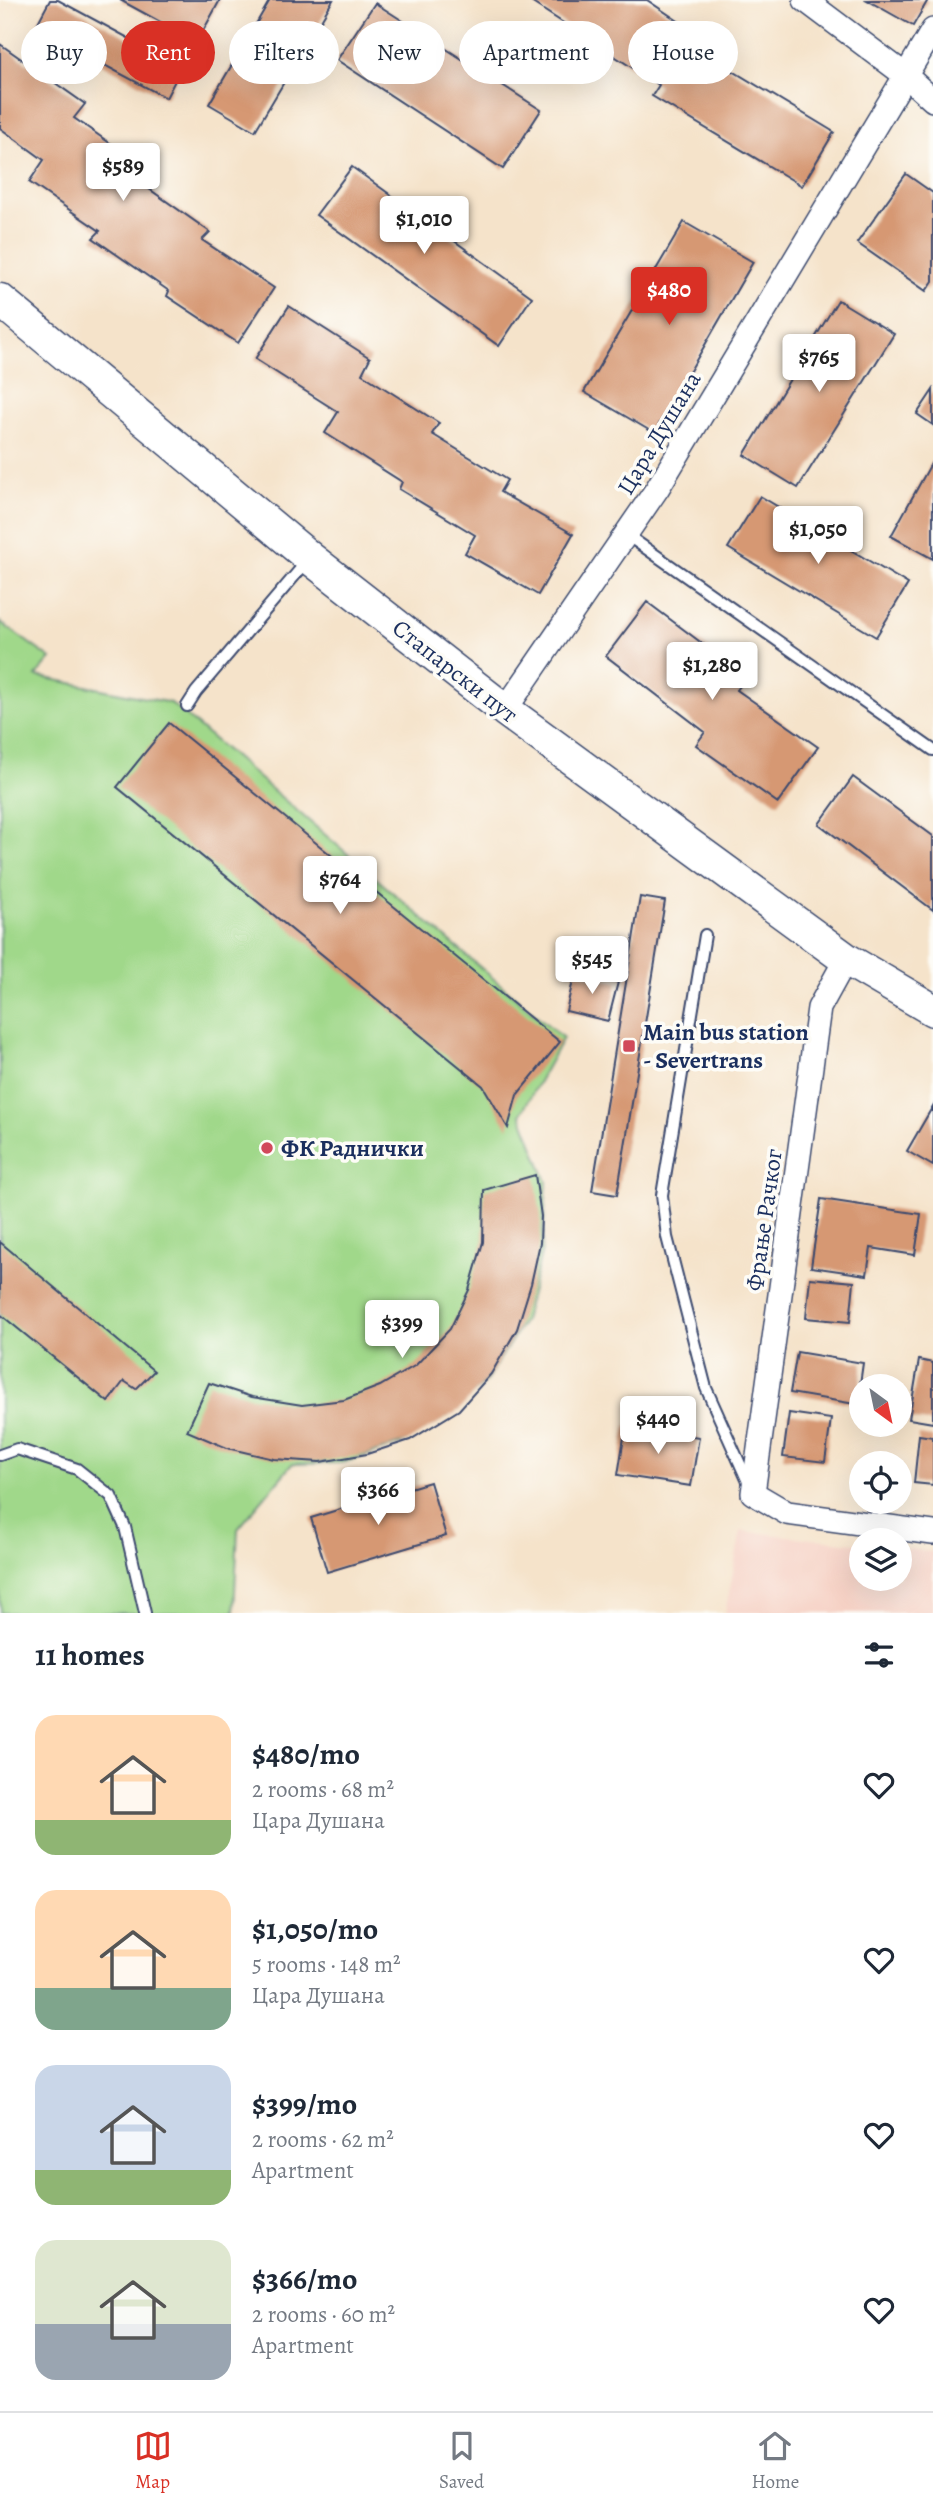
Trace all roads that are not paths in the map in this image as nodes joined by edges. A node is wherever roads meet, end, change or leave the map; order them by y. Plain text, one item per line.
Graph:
1 (805, 0) edge
2 (933, 30) edge
3 (905, 75) junction
4 (933, 100) edge
5 (0, 300) edge
6 (628, 535) junction
7 (310, 558) junction
8 (187, 706) dead end
9 (505, 710) junction
10 (933, 750) edge
11 (705, 935) dead end
12 (846, 959) junction
13 (933, 1010) edge
14 (0, 1455) edge
15 (753, 1493) junction
16 (933, 1533) edge
17 (145, 1613) edge

1 - 3 street
2 - 3 street, Цара Душана
3 - 4 street
3 - 6 street, Цара Душана
5 - 7 main road, Стапарски пут
6 - 9 street, Цара Душана
6 - 10 lane
7 - 8 lane
7 - 9 main road, Стапарски пут
9 - 12 main road, Стапарски пут
11 - 15 lane
12 - 13 main road, Стапарски пут
12 - 15 street, Фрање Рачког
14 - 17 lane
15 - 16 street

